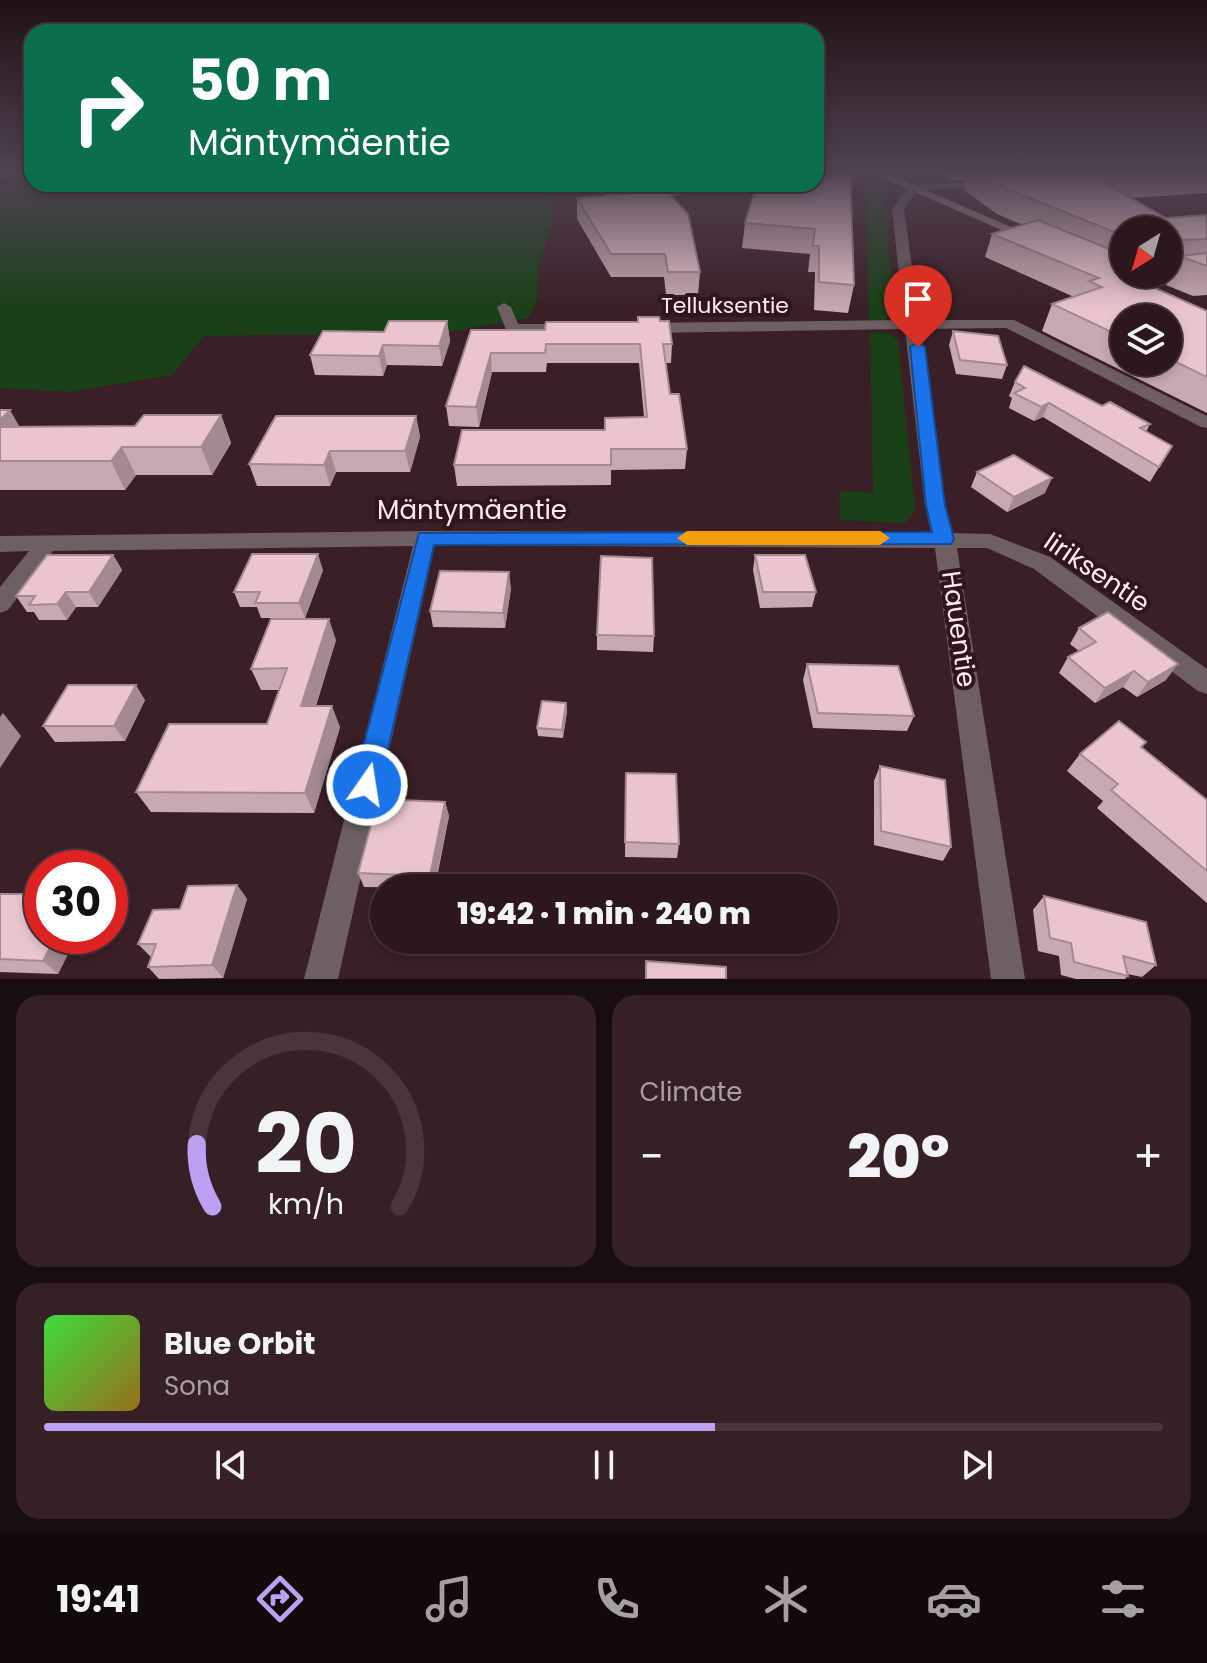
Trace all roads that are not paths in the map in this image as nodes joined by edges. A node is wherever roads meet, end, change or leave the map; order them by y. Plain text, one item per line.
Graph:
1 (899, 218) edge
2 (983, 218) edge
3 (1045, 244) edge
4 (1207, 272) edge
5 (1182, 274) edge
6 (504, 307) dead end
7 (914, 325) junction
8 (590, 328) edge
9 (619, 328) edge
10 (1207, 423) edge
11 (426, 538) junction
12 (944, 539) junction
13 (0, 544) edge
14 (46, 544) junction
15 (0, 604) edge
16 (1207, 683) edge
17 (321, 979) edge
18 (1008, 979) edge

1 - 7 street, Hauentie
2 - 3 street
4 - 5 street
6 - 8 street
7 - 9 street, Telluksentie
7 - 10 street, Telluksentie
7 - 12 street, Hauentie
11 - 12 street, Mäntymäentie
11 - 14 street, Mäntymäentie
11 - 17 street
12 - 16 street, Iiriksentie
12 - 18 street, Hauentie
13 - 14 street, Mäntymäentie
14 - 15 street

